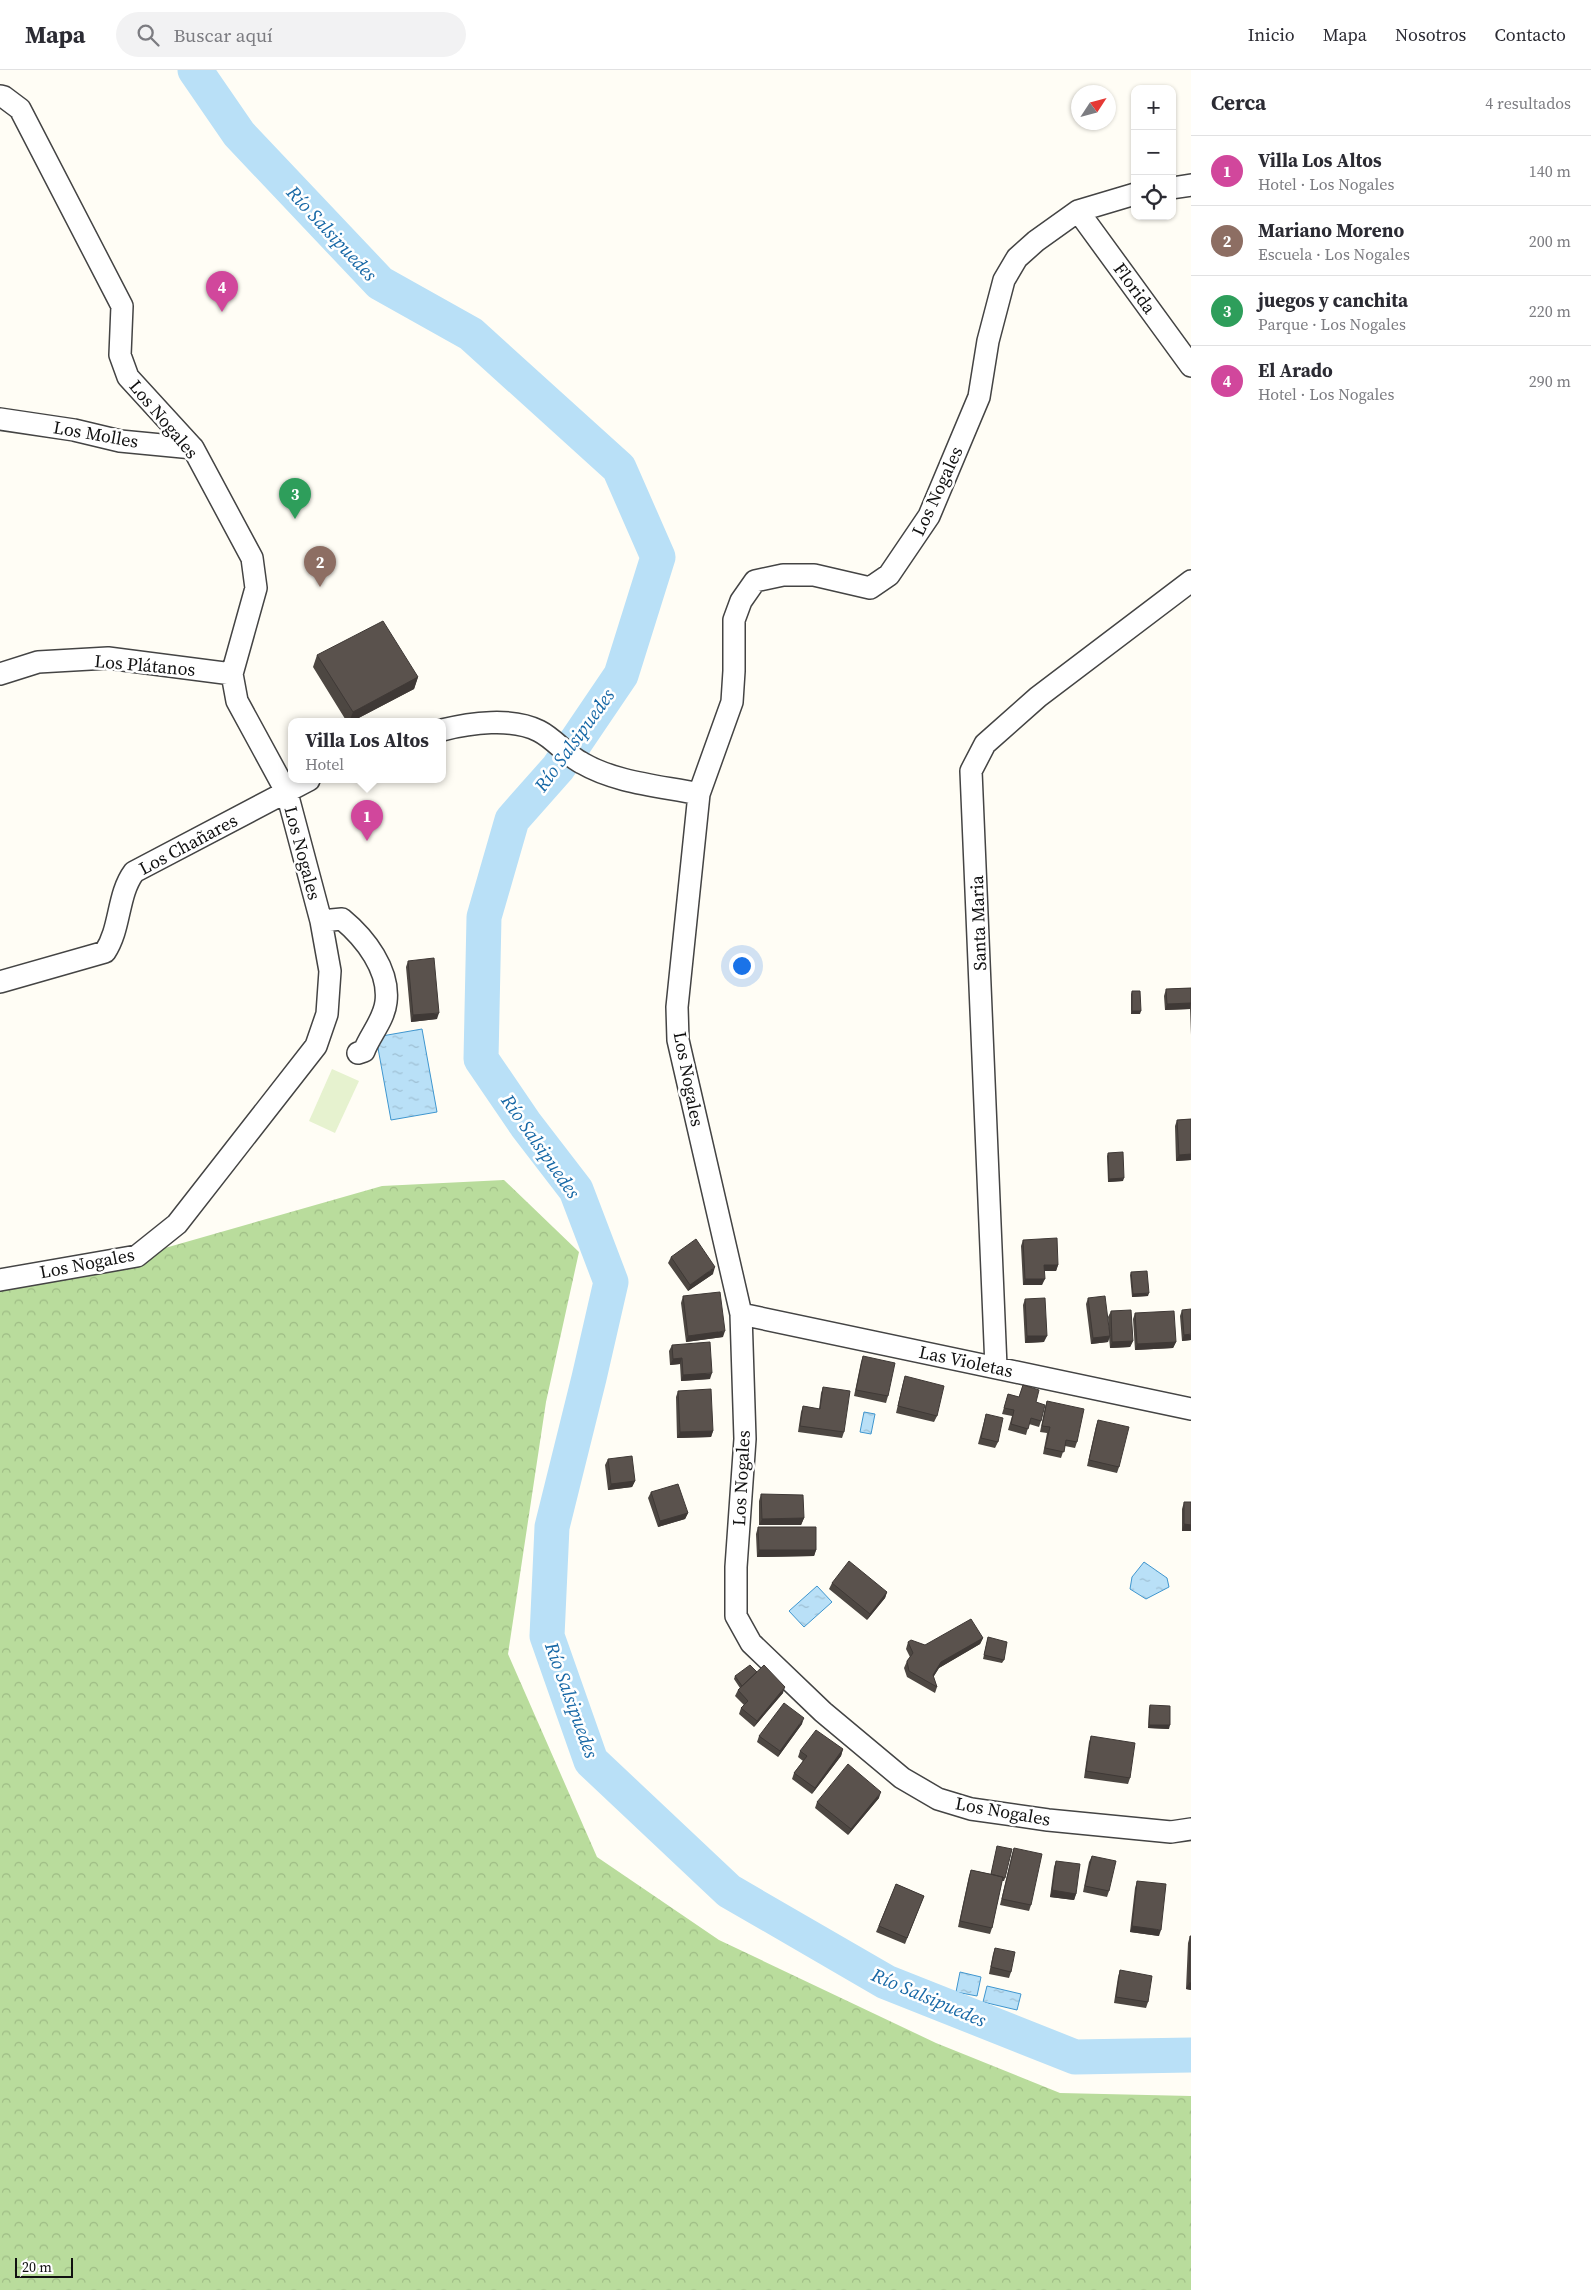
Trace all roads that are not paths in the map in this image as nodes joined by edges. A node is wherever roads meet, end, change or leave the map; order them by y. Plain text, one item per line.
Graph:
1 (0, 96) edge
2 (1191, 185) edge
3 (1176, 187) edge
4 (1131, 195) edge
5 (1078, 211) junction
6 (1191, 366) edge
7 (0, 419) edge
8 (193, 448) junction
9 (1191, 581) edge
10 (0, 674) edge
11 (232, 674) junction
12 (446, 729) edge
13 (304, 783) edge
14 (287, 793) junction
15 (699, 794) junction
16 (321, 921) junction
17 (0, 982) edge
18 (358, 1053) dead end
19 (0, 1280) edge
20 (741, 1314) junction
21 (996, 1367) junction
22 (1191, 1409) edge
23 (1191, 1829) edge

1 - 8 street, Los Nogales
2 - 3 street
4 - 5 street, Los Nogales
5 - 6 street, Florida
5 - 15 street, Los Nogales
7 - 8 street, Los Molles
8 - 11 street, Los Nogales
9 - 21 street, Santa Maria
10 - 11 street, Los Plátanos
11 - 14 street, Los Nogales
12 - 15 street
13 - 14 street, Los Chañares
14 - 16 street, Los Nogales
14 - 17 street, Los Chañares
15 - 20 street, Los Nogales
16 - 18 street
16 - 19 street, Los Nogales
20 - 21 street, Las Violetas
20 - 23 street, Los Nogales
21 - 22 street, Las Violetas

